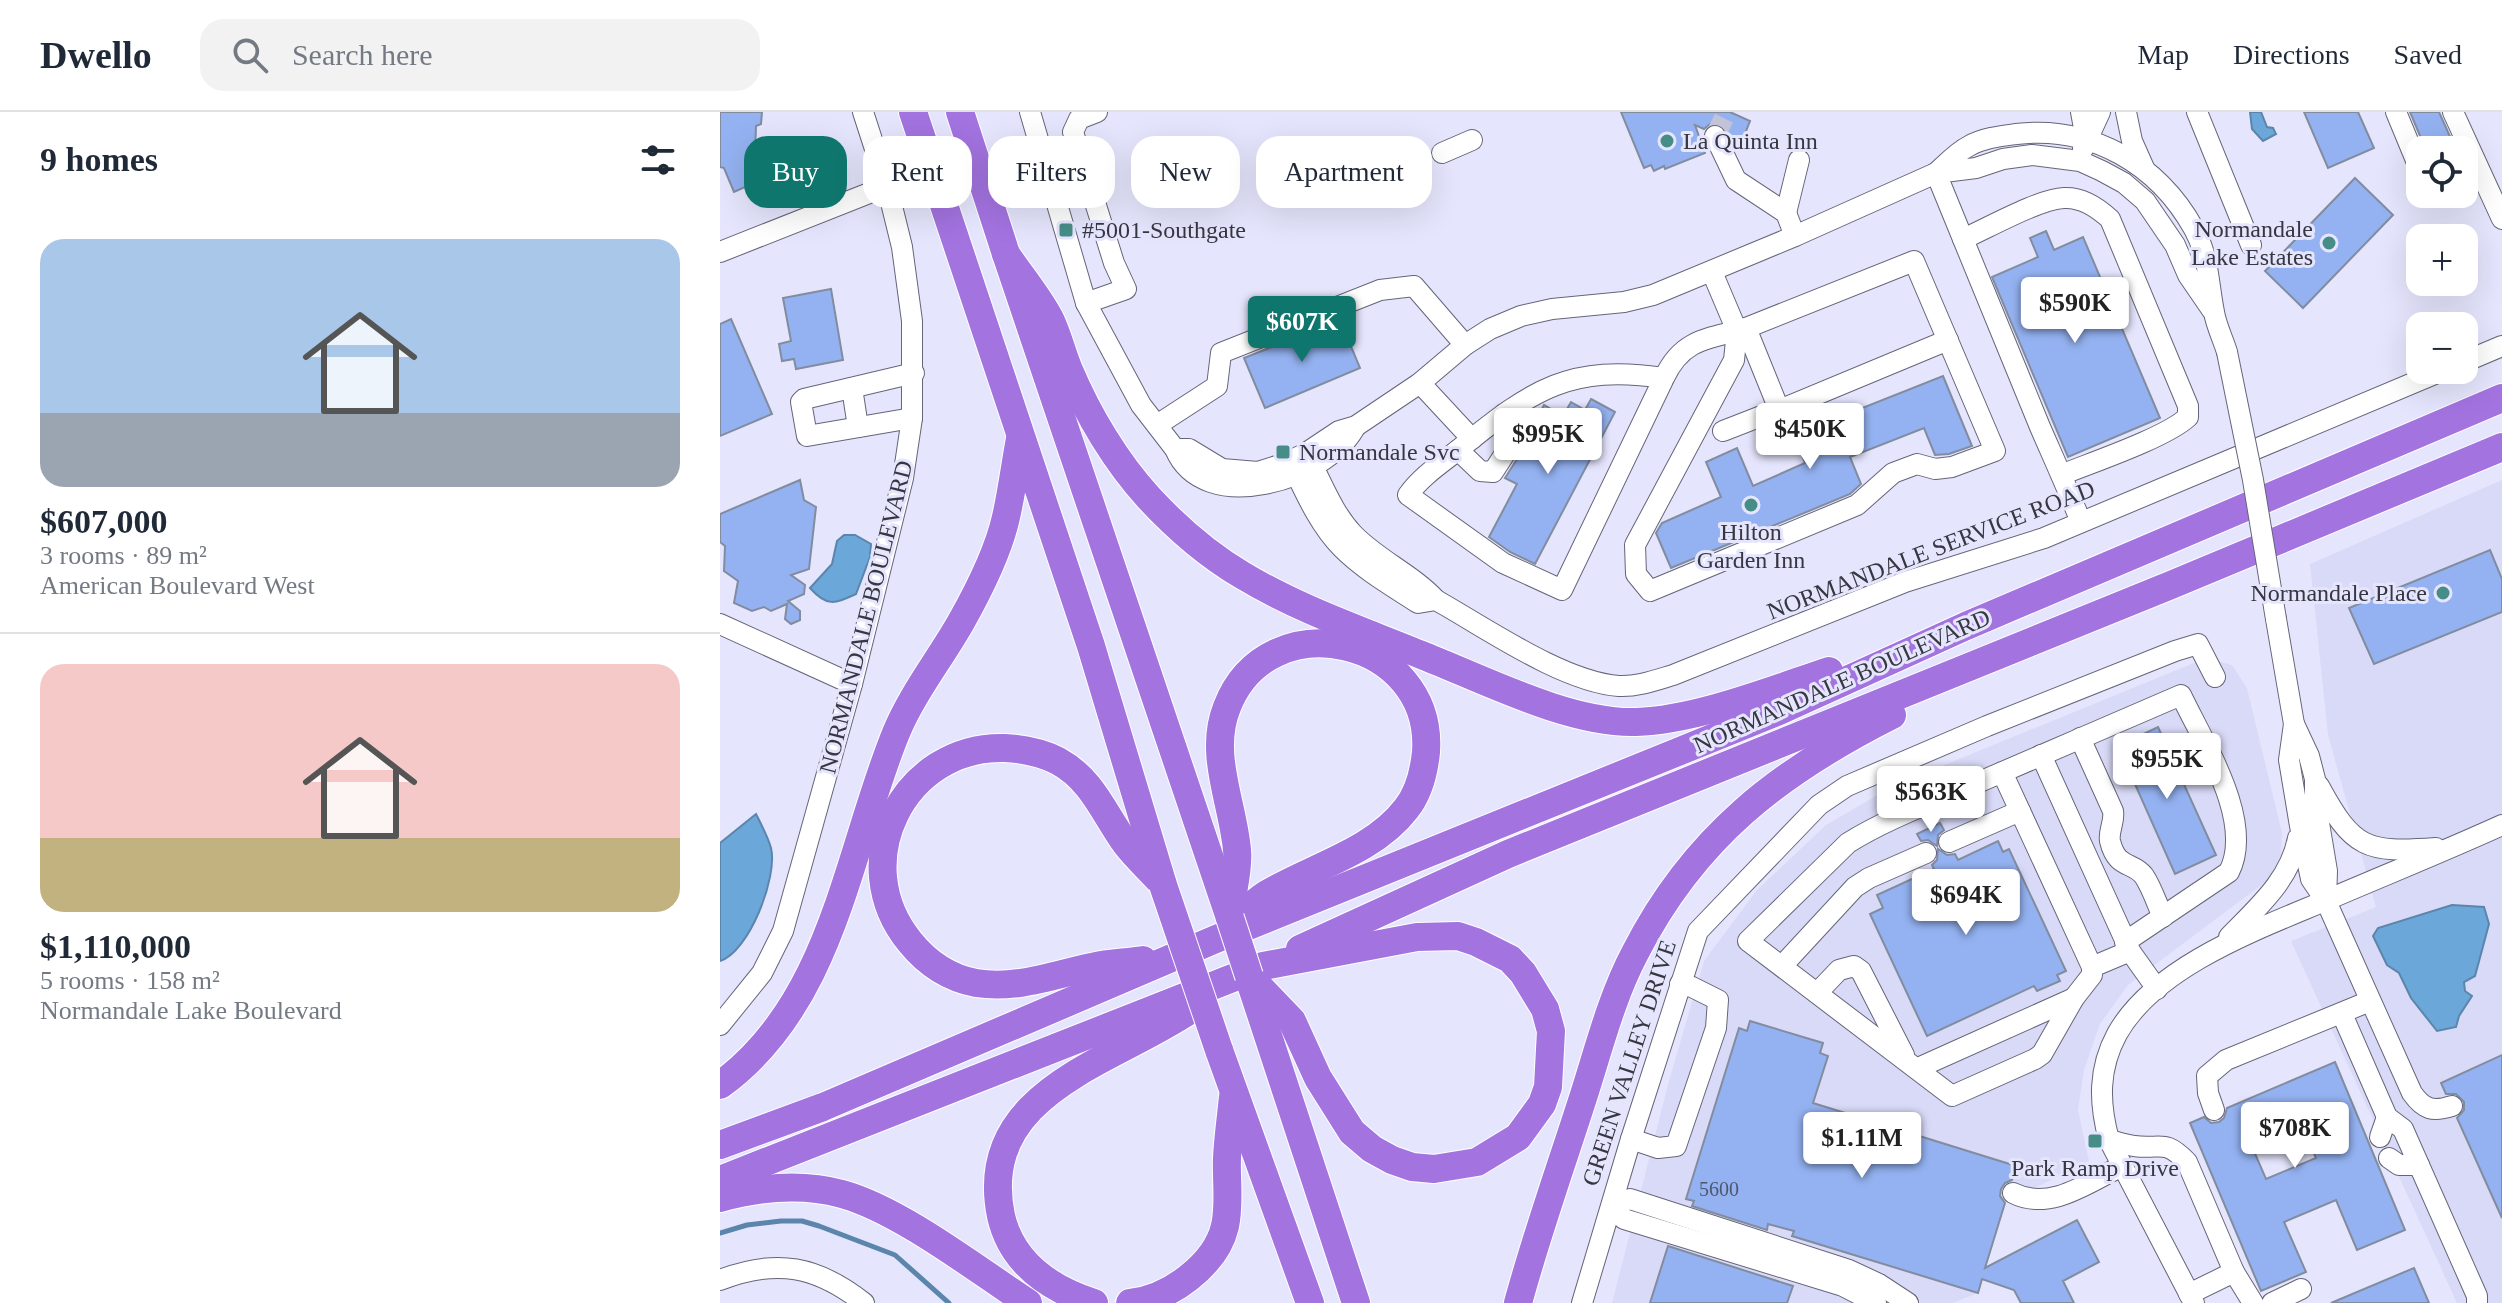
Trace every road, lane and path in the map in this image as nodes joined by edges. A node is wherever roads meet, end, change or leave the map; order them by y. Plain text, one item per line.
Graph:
1 (863, 112) edge
2 (913, 112) edge
3 (960, 112) edge
4 (1030, 112) edge
5 (2081, 112) edge
6 (2100, 112) edge
7 (2126, 112) edge
8 (2197, 112) edge
9 (2396, 112) edge
10 (2453, 112) edge
11 (1081, 119) edge
12 (871, 136) edge
13 (1036, 136) edge
14 (1054, 136) edge
15 (1715, 136) dead end
16 (2406, 136) edge
17 (2461, 136) edge
18 (2086, 139) junction
19 (1472, 140) dead end
20 (1442, 153) dead end
21 (1799, 160) dead end
22 (2080, 161) junction
23 (2144, 168) junction
24 (1936, 173) junction
25 (2478, 175) edge
26 (863, 195) edge
27 (892, 208) edge
28 (1057, 208) edge
29 (1786, 213) junction
30 (2502, 219) edge
31 (1795, 236) junction
32 (1963, 239) junction
33 (2251, 245) dead end
34 (720, 252) edge
35 (1006, 254) junction
36 (1712, 272) junction
37 (1086, 303) junction
38 (2214, 314) junction
39 (1741, 330) junction
40 (1948, 340) junction
41 (1465, 345) junction
42 (2502, 346) edge
43 (2478, 356) edge
44 (914, 373) junction
45 (1664, 378) junction
46 (1420, 383) junction
47 (2411, 384) edge
48 (852, 388) junction
49 (2502, 398) edge
50 (1782, 408) junction
51 (1504, 414) junction
52 (912, 418) junction
53 (1157, 425) junction
54 (858, 427) junction
55 (1021, 436) junction
56 (1465, 444) junction
57 (1688, 445) junction
58 (2502, 447) edge
59 (1301, 463) junction
60 (2061, 475) junction
61 (2081, 522) junction
62 (2082, 619) junction
63 (720, 624) edge
64 (1966, 626) junction
65 (2215, 677) dead end
66 (852, 684) junction
67 (2294, 724) junction
68 (2080, 738) junction
69 (2041, 755) junction
70 (2002, 772) junction
71 (2315, 779) junction
72 (2020, 811) junction
73 (2502, 825) edge
74 (2300, 826) junction
75 (1949, 842) dead end
76 (2454, 847) junction
77 (1926, 853) dead end
78 (1225, 857) junction
79 (1163, 885) junction
80 (2326, 901) junction
81 (2163, 917) junction
82 (1223, 928) junction
83 (2128, 947) junction
84 (2221, 947) junction
85 (1179, 955) junction
86 (1782, 966) junction
87 (2092, 967) junction
88 (1249, 973) junction
89 (1680, 984) junction
90 (2157, 989) junction
91 (1817, 993) junction
92 (2074, 998) junction
93 (2370, 1001) junction
94 (2342, 1014) junction
95 (720, 1025) edge
96 (1912, 1063) junction
97 (720, 1085) edge
98 (1233, 1088) junction
99 (2452, 1106) dead end
100 (2214, 1110) dead end
101 (2387, 1117) junction
102 (2380, 1137) dead end
103 (1631, 1139) junction
104 (2109, 1140) junction
105 (720, 1145) edge
106 (2389, 1158) dead end
107 (2419, 1165) junction
108 (2122, 1166) junction
109 (720, 1180) edge
110 (2013, 1193) dead end
111 (720, 1198) edge
112 (1612, 1205) junction
113 (2234, 1272) junction
114 (720, 1280) edge
115 (2301, 1289) dead end
116 (2192, 1299) edge
117 (864, 1303) edge
118 (1028, 1303) edge
119 (1094, 1303) edge
120 (1130, 1303) edge
121 (1310, 1303) edge
122 (1356, 1303) edge
123 (1518, 1303) edge
124 (1582, 1303) edge
125 (1876, 1303) edge
126 (1908, 1303) edge
127 (2253, 1303) edge
128 (2272, 1303) edge
129 (2477, 1303) edge

1 - 12 street, NORMANDALE BOULEVARD
2 - 55 highway
3 - 35 highway
4 - 13 street
5 - 18 street
6 - 18 street
7 - 23 street
8 - 33 street
9 - 16 street
10 - 17 street
11 - 14 street
11 - 37 street
15 - 29 street
18 - 22 street
18 - 23 street
18 - 24 street
19 - 20 street
21 - 29 street
22 - 24 street
22 - 38 street
23 - 38 street
24 - 31 street
24 - 32 street
25 - 30 street
26 - 34 street
27 - 44 street, NORMANDALE BOULEVARD
28 - 37 street
29 - 31 street
31 - 36 street
32 - 60 street
32 - 60 street
35 - 64 highway
35 - 78 highway
36 - 39 street
36 - 41 street
37 - 53 street
38 - 67 street, bridge
39 - 40 street
39 - 45 street
39 - 50 street
39 - 57 street
40 - 50 street
40 - 57 street
41 - 46 street
41 - 53 street
42 - 43 street
44 - 48 street
44 - 52 street, NORMANDALE BOULEVARD
45 - 51 street
45 - 56 street
46 - 56 street
46 - 59 street
47 - 61 street, NORMANDALE SERVICE ROAD
48 - 54 street
48 - 54 street
49 - 64 highway, NORMANDALE BOULEVARD
50 - 57 street
51 - 56 street
51 - 56 street
52 - 54 street
52 - 66 street, NORMANDALE BOULEVARD
53 - 59 street
55 - 79 highway
55 - 97 highway
58 - 62 highway, NORMANDALE BOULEVARD
59 - 61 street, NORMANDALE SERVICE ROAD
60 - 61 street
62 - 88 highway, NORMANDALE BOULEVARD
62 - 123 highway
63 - 66 street
64 - 82 highway, NORMANDALE BOULEVARD
65 - 89 street, GREEN VALLEY DRIVE
66 - 95 street, NORMANDALE BOULEVARD
67 - 71 street
67 - 74 street
68 - 69 street
68 - 81 street
68 - 81 street
69 - 70 street
69 - 83 street
70 - 72 street
70 - 86 street
71 - 76 street
71 - 80 street
72 - 75 street
72 - 87 street
73 - 76 street
74 - 80 street
74 - 84 street
76 - 80 street
77 - 86 street
78 - 82 highway
78 - 82 highway
79 - 85 highway
79 - 98 highway, bridge
80 - 84 street
80 - 93 street
81 - 83 street
82 - 85 highway, NORMANDALE BOULEVARD
82 - 88 highway, bridge
83 - 87 street
83 - 90 street
84 - 90 street
85 - 105 highway, NORMANDALE BOULEVARD
86 - 91 street
87 - 92 street
88 - 88 highway
88 - 109 highway
88 - 119 highway
88 - 122 highway
89 - 103 street, GREEN VALLEY DRIVE
89 - 103 street
90 - 104 street
91 - 96 street
91 - 96 street
92 - 96 street
92 - 96 street
93 - 94 street
93 - 99 street
94 - 100 street
94 - 101 street
98 - 120 highway
98 - 121 highway
101 - 102 street
101 - 107 street
103 - 112 street, GREEN VALLEY DRIVE
104 - 108 street
104 - 113 street
106 - 107 street
107 - 129 street
108 - 110 street
108 - 116 street
111 - 118 highway
112 - 124 street, GREEN VALLEY DRIVE
112 - 125 street
112 - 126 street
113 - 116 street
113 - 127 street
114 - 117 street
115 - 128 street

